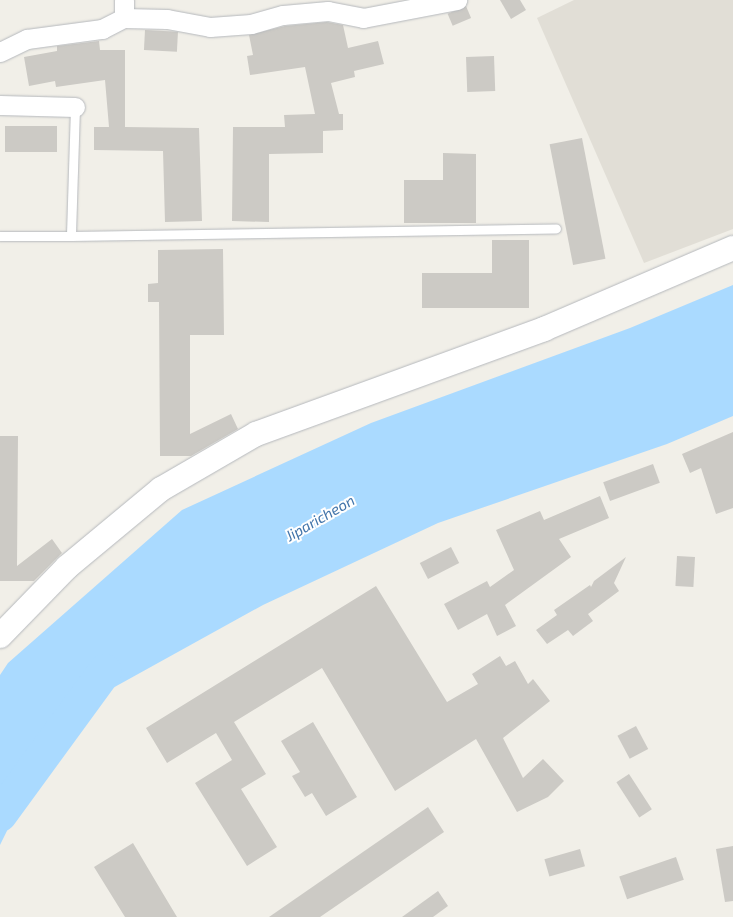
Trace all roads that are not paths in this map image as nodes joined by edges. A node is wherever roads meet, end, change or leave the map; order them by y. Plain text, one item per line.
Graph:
1 (457, 0) edge
2 (124, 9) edge
3 (0, 52) edge
4 (0, 105) edge
5 (75, 107) joint
6 (556, 228) dead end
7 (0, 236) edge
8 (71, 236) junction
9 (733, 248) edge
10 (0, 636) edge

1 - 2 street
2 - 3 street
4 - 5 street
5 - 8 lane
6 - 8 lane
7 - 8 lane
9 - 10 street

